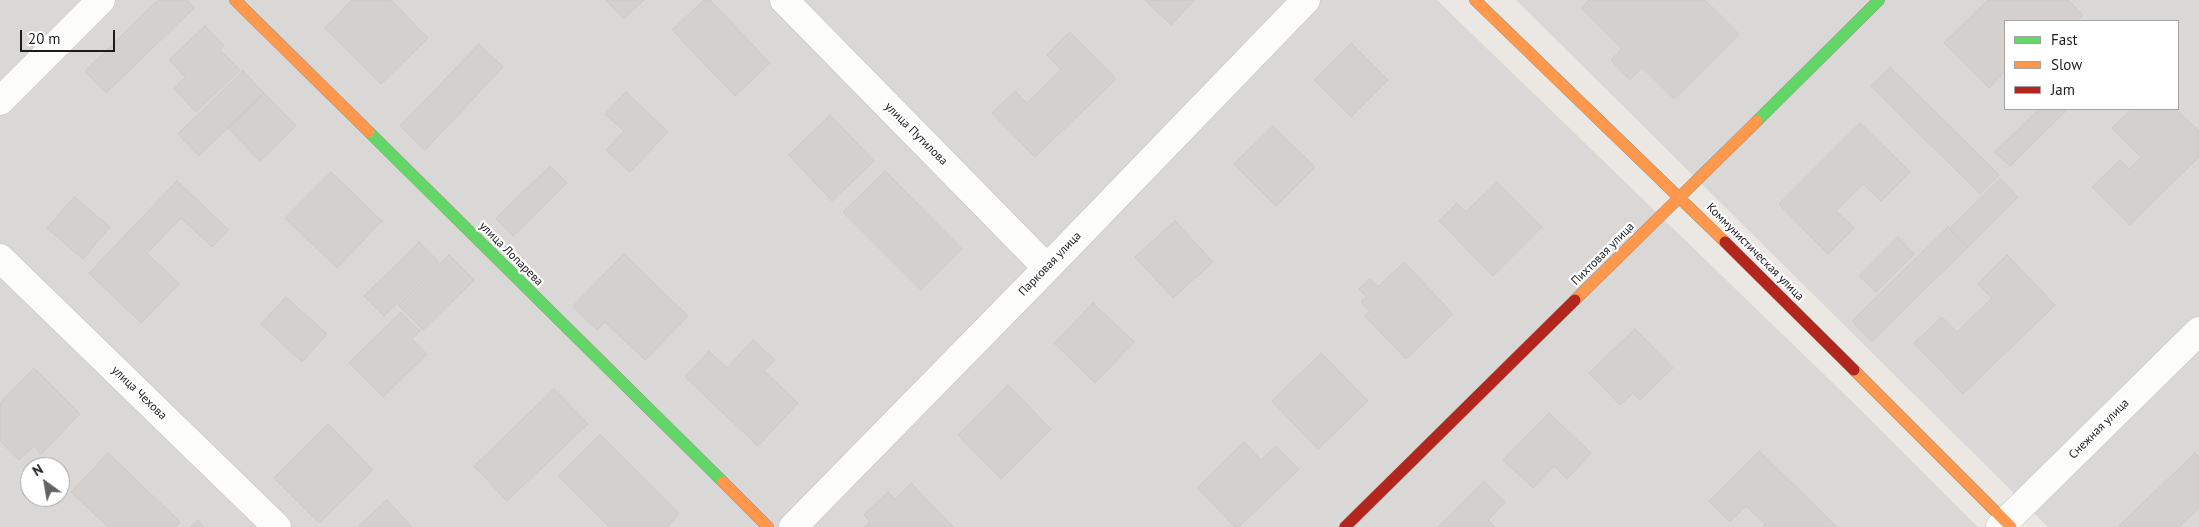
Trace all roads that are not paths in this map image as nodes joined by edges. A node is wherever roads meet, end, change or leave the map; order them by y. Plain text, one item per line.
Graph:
1 (101, 0) edge
2 (235, 0) edge
3 (784, 0) edge
4 (1306, 0) edge
5 (1475, 0) edge
6 (1878, 0) edge
7 (0, 101) edge
8 (1680, 197) junction
9 (0, 258) edge
10 (1048, 268) junction
11 (2199, 330) edge
12 (2005, 525) edge
13 (277, 527) edge
14 (768, 527) edge
15 (793, 527) edge
16 (1345, 527) edge

1 - 7 street
2 - 14 street, улица Лопарева
3 - 10 street, улица Путилова
4 - 10 street, Парковая улица
5 - 8 street, Коммунистическая улица
6 - 8 street, Пихтовая улица
8 - 12 street, Коммунистическая улица
8 - 16 street, Пихтовая улица
9 - 13 street, улица Чехова
10 - 15 street, Парковая улица
11 - 12 street, Снежная улица

